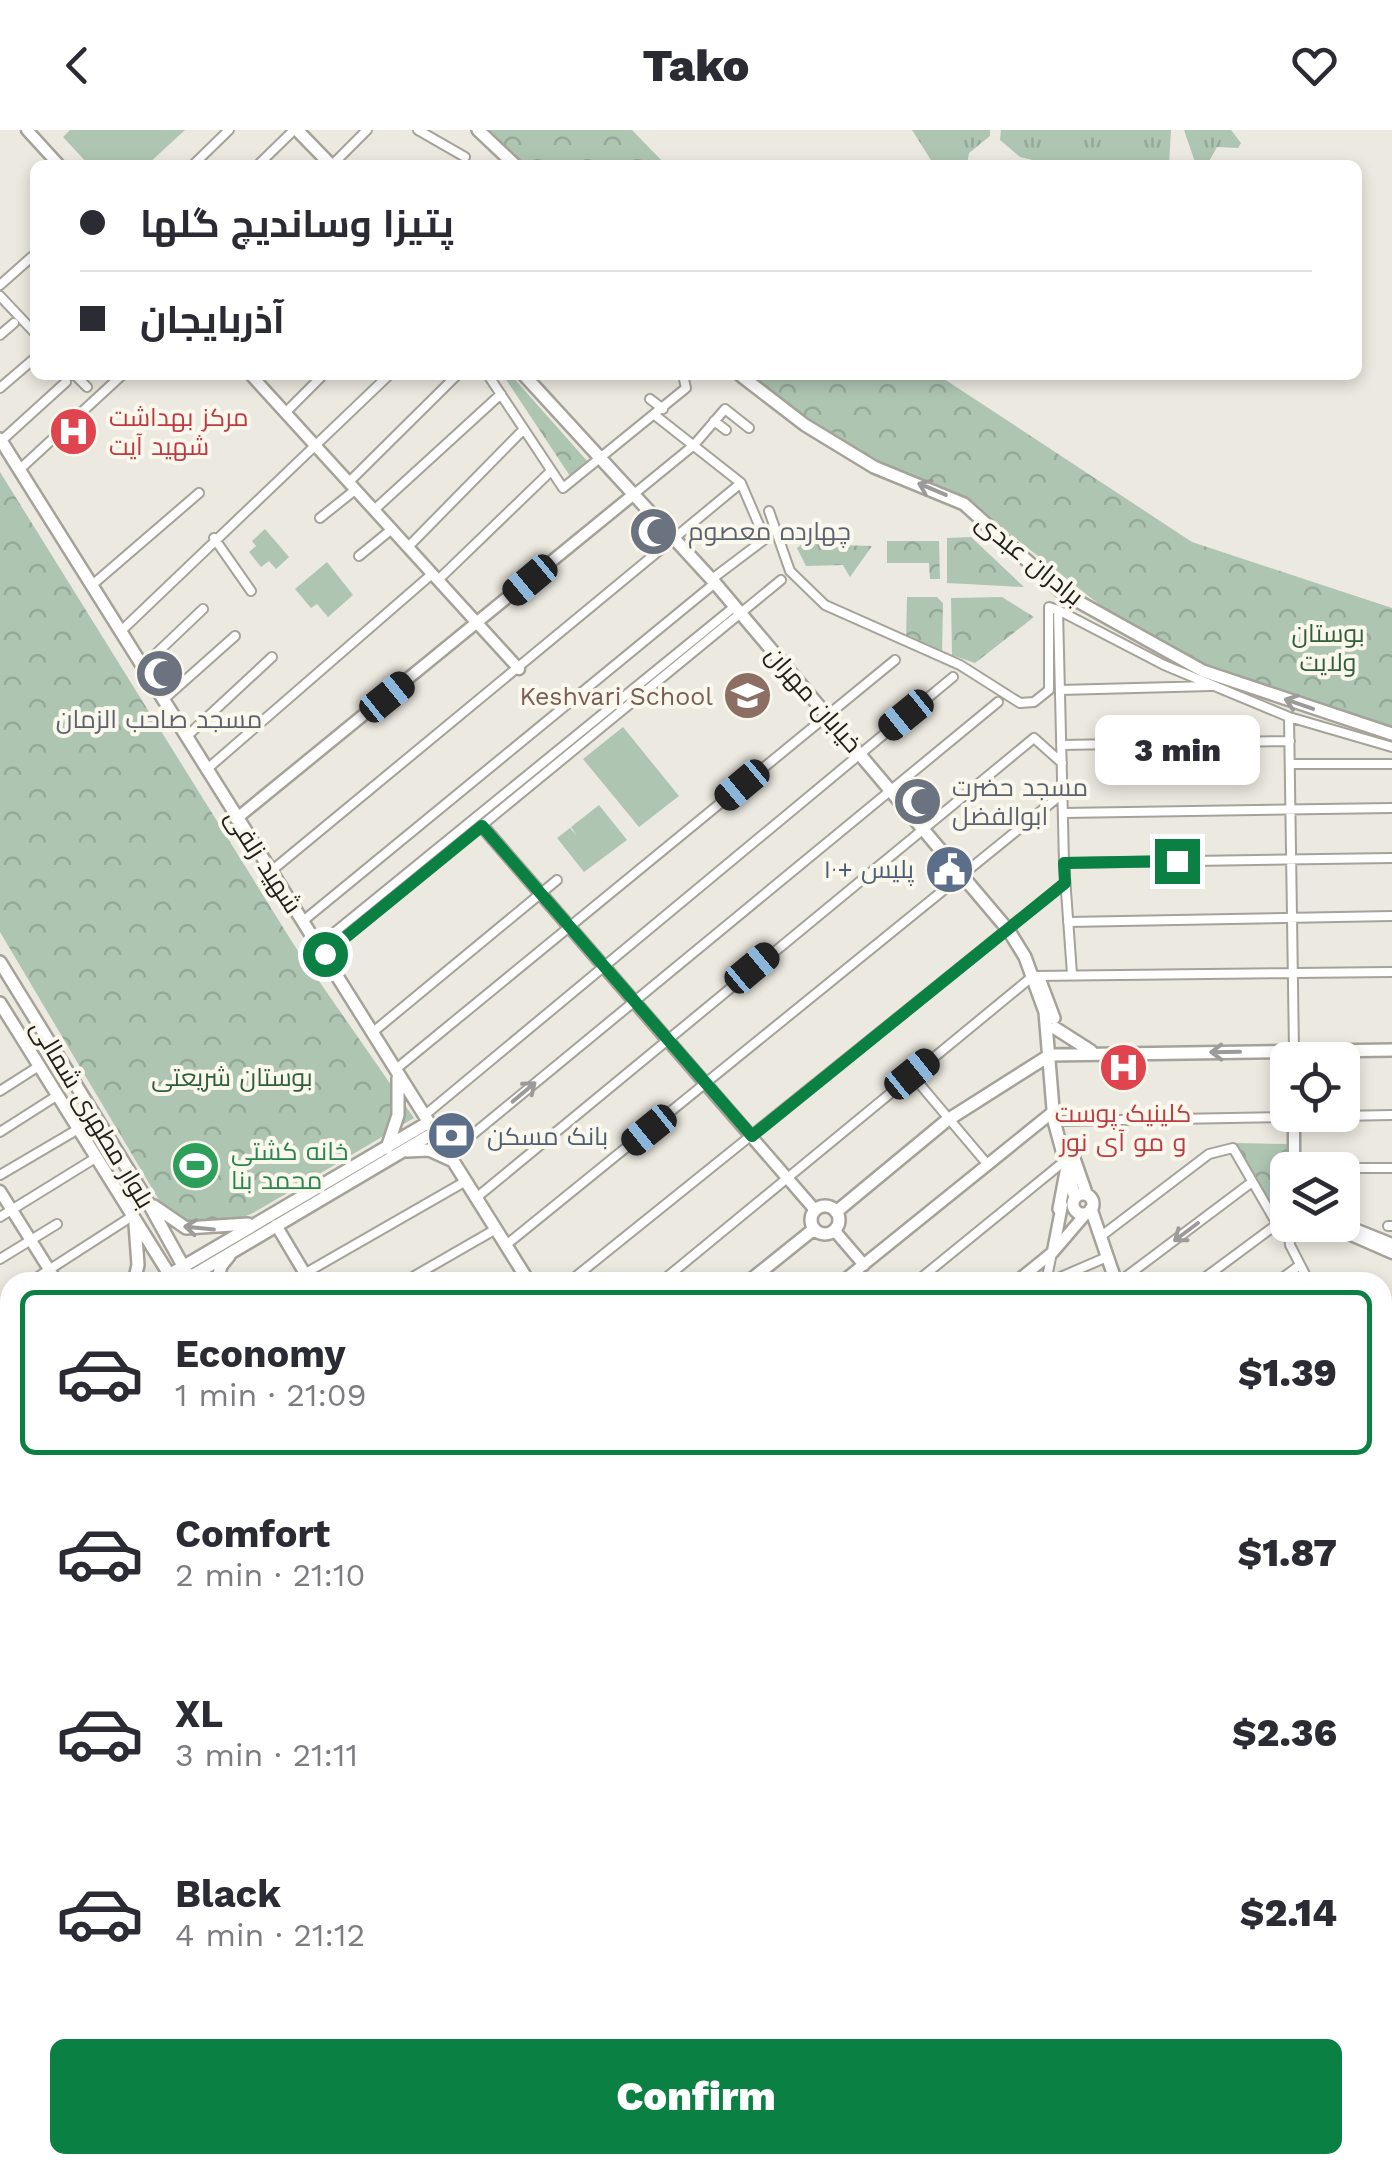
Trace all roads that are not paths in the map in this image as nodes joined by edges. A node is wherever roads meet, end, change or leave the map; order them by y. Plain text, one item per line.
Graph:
1 (27, 130) edge
2 (229, 130) edge
3 (296, 130) edge
4 (367, 130) edge
5 (478, 130) edge
6 (421, 131) edge
7 (465, 156) dead end
8 (54, 160) edge
9 (198, 160) edge
10 (263, 160) edge
11 (326, 160) edge
12 (336, 160) edge
13 (510, 160) edge
14 (30, 258) edge
15 (0, 285) edge
16 (0, 296) edge
17 (14, 323) dead end
18 (30, 327) edge
19 (0, 335) edge
20 (30, 362) edge
21 (80, 380) edge
22 (117, 380) edge
23 (257, 380) edge
24 (318, 380) edge
25 (383, 380) edge
26 (452, 380) edge
27 (491, 380) edge
28 (529, 380) edge
29 (684, 380) edge
30 (746, 380) edge
31 (66, 382) dead end
32 (87, 387) dead end
33 (0, 388) edge
34 (501, 394) junction
35 (650, 398) dead end
36 (285, 412) junction
37 (660, 413) junction
38 (714, 421) junction
39 (749, 428) dead end
40 (524, 430) junction
41 (726, 430) dead end
42 (1, 440) edge
43 (314, 444) junction
44 (694, 445) junction
45 (601, 458) junction
46 (20, 470) junction
47 (551, 471) junction
48 (741, 483) junction
49 (352, 486) junction
50 (198, 493) dead end
51 (634, 494) junction
52 (374, 510) junction
53 (769, 511) dead end
54 (320, 518) dead end
55 (392, 529) junction
56 (673, 536) junction
57 (214, 538) junction
58 (408, 547) junction
59 (359, 556) dead end
60 (435, 577) junction
61 (780, 580) dead end
62 (714, 581) junction
63 (92, 586) junction
64 (252, 591) dead end
65 (203, 609) dead end
66 (1058, 610) junction
67 (738, 611) junction
68 (478, 624) junction
69 (120, 632) junction
70 (235, 636) dead end
71 (272, 657) dead end
72 (895, 660) dead end
73 (142, 668) junction
74 (519, 669) junction
75 (954, 677) dead end
76 (1215, 686) junction
77 (1060, 690) junction
78 (162, 700) junction
79 (998, 702) dead end
80 (828, 714) junction
81 (1289, 717) junction
82 (1392, 734) edge
83 (186, 736) junction
84 (1290, 740) junction
85 (1061, 745) junction
86 (1392, 747) edge
87 (860, 753) junction
88 (1062, 762) junction
89 (1290, 764) junction
90 (1392, 764) edge
91 (206, 770) junction
92 (891, 788) junction
93 (1062, 794) junction
94 (1392, 808) edge
95 (1291, 810) junction
96 (1063, 814) junction
97 (236, 819) junction
98 (482, 826) junction
99 (924, 828) junction
100 (1392, 858) edge
101 (1291, 859) junction
102 (1064, 863) junction
103 (270, 872) junction
104 (963, 874) junction
105 (557, 880) dead end
106 (1065, 883) junction
107 (541, 894) junction
108 (1392, 916) edge
109 (1293, 918) junction
110 (303, 921) junction
111 (1068, 922) junction
112 (570, 926) junction
113 (1008, 931) junction
114 (322, 949) junction
115 (0, 962) edge
116 (604, 966) junction
117 (1392, 972) edge
118 (1293, 973) junction
119 (1072, 974) junction
120 (1033, 976) junction
121 (634, 1001) junction
122 (1, 1006) edge
123 (1055, 1028) junction
124 (373, 1032) junction
125 (666, 1038) junction
126 (1294, 1042) edge
127 (1392, 1050) edge
128 (1360, 1052) edge
129 (1095, 1053) junction
130 (1054, 1054) junction
131 (1270, 1055) edge
132 (40, 1066) junction
133 (396, 1069) junction
134 (912, 1074) junction
135 (706, 1084) junction
136 (0, 1091) edge
137 (58, 1095) junction
138 (1270, 1115) edge
139 (1360, 1115) edge
140 (1392, 1115) edge
141 (1058, 1116) junction
142 (949, 1120) junction
143 (430, 1123) junction
144 (80, 1128) junction
145 (0, 1132) edge
146 (752, 1136) junction
147 (390, 1152) junction
148 (97, 1157) junction
149 (452, 1159) junction
150 (1069, 1159) junction
151 (988, 1165) junction
152 (1360, 1168) edge
153 (1392, 1168) edge
154 (0, 1175) edge
155 (786, 1177) junction
156 (466, 1181) junction
157 (1252, 1182) junction
158 (0, 1191) edge
159 (1080, 1195) junction
160 (145, 1197) junction
161 (476, 1198) junction
162 (11, 1209) junction
163 (1059, 1209) junction
164 (815, 1210) junction
165 (836, 1212) junction
166 (1270, 1212) edge
167 (1087, 1213) junction
168 (134, 1214) junction
169 (0, 1216) edge
170 (262, 1221) junction
171 (57, 1224) dead end
172 (276, 1225) junction
173 (496, 1229) junction
174 (814, 1229) junction
175 (1270, 1229) edge
176 (834, 1230) junction
177 (1360, 1231) edge
178 (1099, 1233) junction
179 (1360, 1239) edge
180 (31, 1240) junction
181 (1290, 1242) edge
182 (1392, 1244) edge
183 (243, 1245) junction
184 (506, 1245) junction
185 (1052, 1252) junction
186 (1392, 1253) edge
187 (1107, 1257) junction
188 (0, 1260) edge
189 (864, 1265) junction
190 (1300, 1265) junction
191 (50, 1271) joint
192 (135, 1272) edge
193 (174, 1272) edge
194 (176, 1272) edge
195 (187, 1272) edge
196 (190, 1272) edge
197 (220, 1272) edge
198 (303, 1272) edge
199 (317, 1272) edge
200 (421, 1272) edge
201 (518, 1272) edge
202 (582, 1272) edge
203 (674, 1272) edge
204 (760, 1272) edge
205 (855, 1272) edge
206 (928, 1272) edge
207 (1028, 1272) edge
208 (1049, 1272) edge
209 (1071, 1272) edge
210 (1114, 1272) edge
211 (1131, 1272) edge
212 (1212, 1272) edge
213 (1291, 1272) edge
214 (1304, 1272) edge

1 - 8 street
2 - 9 street
3 - 10 street
3 - 11 main road
4 - 12 street
5 - 13 main road
6 - 7 street
14 - 15 street
16 - 18 street
17 - 19 street
20 - 33 street
21 - 32 street
22 - 46 street
23 - 36 street
24 - 36 street
25 - 43 street
26 - 49 street
27 - 34 street
28 - 45 main road, خیابان مهران
29 - 37 street
82 -> 30 main road, برادران عبدی
31 - 42 street
34 - 40 street
34 - 52 street
35 - 37 street
36 - 43 street
37 - 44 street
37 - 45 street
38 - 39 street
38 - 41 street
38 - 44 street
40 - 47 street
40 - 58 street
42 - 46 main road, شهید زلفی
43 - 49 street
43 - 57 street
44 - 48 street
44 - 51 street
45 - 47 street
45 - 51 main road, خیابان مهران
46 - 63 main road, شهید زلفی
47 - 60 street
48 - 56 street
48 - 62 street
49 - 52 street
49 - 54 street
50 - 63 street
51 - 56 main road, خیابان مهران
51 - 68 street
52 - 55 street
53 - 66 street
55 - 58 street
55 - 59 street
56 - 62 main road, خیابان مهران
56 - 74 street
57 - 64 street
57 - 69 street
58 - 60 street
60 - 68 street
60 - 91 street
61 - 67 street
62 - 67 main road, خیابان مهران
62 - 110 street
63 - 69 main road, شهید زلفی
65 - 73 street
66 - 76 street
66 - 77 street
67 - 80 main road, خیابان مهران
67 - 98 street
67 - 114 street
68 - 74 street
68 - 97 street
69 - 73 main road, شهید زلفی
70 - 78 street
71 - 83 street
72 - 80 street
73 - 78 main road, شهید زلفی
74 - 103 street
75 - 87 street
76 - 77 street
76 - 81 street
77 - 85 street
78 - 83 main road, شهید زلفی
79 - 92 street
80 - 87 main road, خیابان مهران
80 - 112 street
81 - 84 street
81 - 86 street
83 - 91 main road, شهید زلفی
84 - 85 street
84 - 89 street
85 - 88 street
87 - 92 main road, خیابان مهران
87 - 116 street
88 - 93 street
88 - 99 street
89 - 90 street
89 - 95 street
91 - 97 main road, شهید زلفی
92 - 99 main road, خیابان مهران
92 - 121 street
93 - 96 street
93 - 104 street
94 - 95 street
95 - 96 street
95 - 101 street
96 - 102 street
97 - 103 main road, شهید زلفی
98 - 107 street
98 - 114 street
99 - 104 main road, خیابان مهران
99 - 125 street
100 - 101 street
101 - 102 street
101 - 109 street
102 - 106 street
103 - 110 main road, شهید زلفی
104 - 113 main road, خیابان مهران
104 - 135 street
105 - 107 street
106 - 111 street
106 - 113 street
107 - 112 street
107 - 124 street
108 - 109 street
109 - 111 street
109 - 118 street
110 - 114 main road, شهید زلفی
111 - 119 street
112 - 116 street
112 - 133 street
113 - 120 main road, خیابان مهران
113 - 146 street
114 - 124 main road, شهید زلفی
115 - 160 main road, بلوار مطهری شمالی
116 - 121 street
116 - 143 street
117 - 118 street
118 - 119 street
118 - 126 street
119 - 120 street
120 - 123 main road
120 - 130 main road, خیابان مهران
120 - 134 street
121 - 125 street
149 -> 121 street
122 - 132 main road, بلوار مطهری شمالی
123 - 129 main road
123 - 130 main road
124 - 133 main road, شهید زلفی
125 - 135 street
125 - 161 street
127 - 128 main road
129 - 130 main road
131 -> 129 main road
130 - 141 main road
130 - 142 main road
132 - 136 street
132 - 137 main road, بلوار مطهری شمالی
133 - 143 main road, شهید زلفی
133 - 147 main road
134 - 142 street
134 - 155 street
135 - 146 street
135 - 184 street
137 - 144 main road, بلوار مطهری شمالی
137 - 145 street
138 - 141 street
139 - 140 street
141 - 150 main road
141 - 151 street
142 - 151 street
142 - 165 main road
143 - 147 main road
143 - 149 main road, شهید زلفی
144 - 148 main road, بلوار مطهری شمالی
144 - 154 street
146 - 155 street
146 - 202 street
147 - 149 main road
147 - 170 main road
147 - 172 main road
148 - 162 street
148 - 168 main road, بلوار مطهری شمالی
149 - 156 main road, شهید زلفی
150 - 159 main road
150 - 163 main road
150 - 206 street
151 - 189 street
152 - 153 street
155 - 164 street
155 - 203 street
156 - 161 main road, شهید زلفی
156 - 199 street
157 - 166 street
157 - 178 street
157 -> 211 street
158 - 162 street
159 - 163 street
159 - 167 main road
170 -> 160 main road
160 - 194 main road, بلوار مطهری شمالی
161 - 173 main road, شهید زلفی
162 - 169 street
162 - 180 street
163 - 185 street
164 - 165 main road
164 - 174 main road
165 - 176 main road
167 - 178 main road
167 - 185 street
168 - 191 street
168 - 192 main road
168 - 193 main road, بلوار مطهری شمالی
170 - 195 main road
171 - 180 street
172 - 183 main road
172 - 198 street
173 - 184 main road, شهید زلفی
173 - 200 street
174 - 176 main road
174 - 204 main road
175 - 212 street
176 - 189 street
177 - 182 street
178 - 187 main road
179 - 186 street
180 - 188 street
180 - 191 street
181 - 190 street
183 - 196 main road
183 - 197 main road
184 - 201 main road, شهید زلفی
185 - 207 street
185 - 208 street
187 - 209 street
187 - 210 main road
189 - 205 street
190 - 213 street
190 - 214 street

